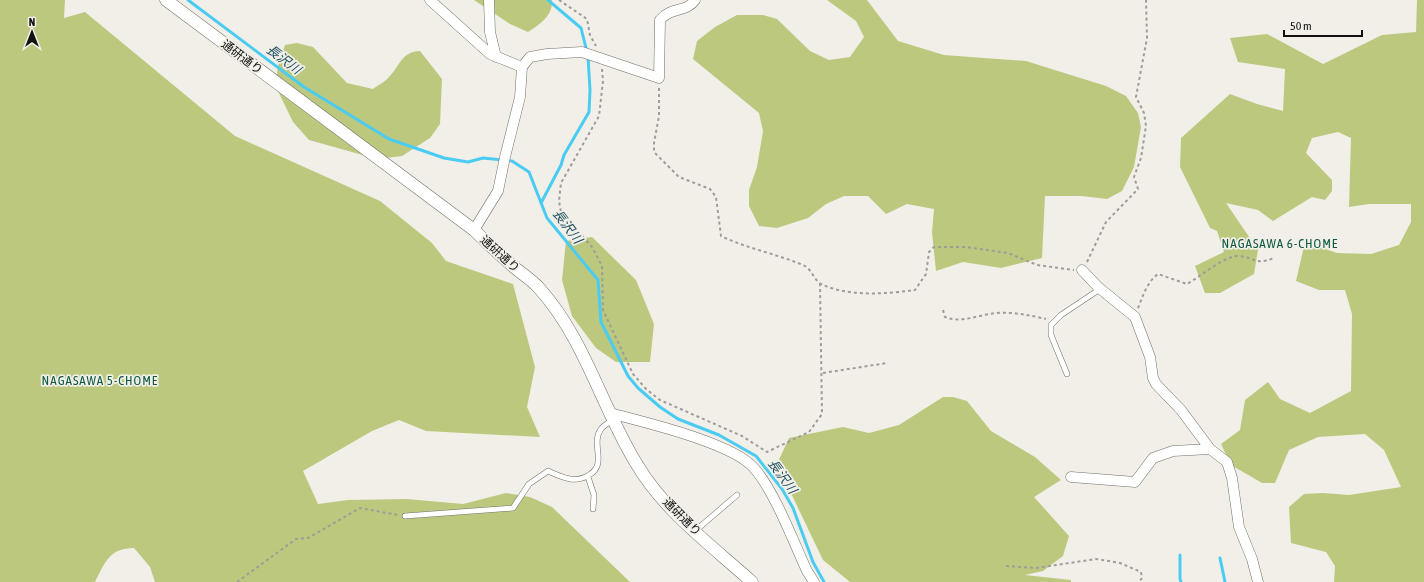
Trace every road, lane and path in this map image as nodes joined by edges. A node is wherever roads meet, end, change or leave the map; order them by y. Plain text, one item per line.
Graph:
1 (166, 0) edge
2 (430, 0) edge
3 (489, 0) edge
4 (559, 0) edge
5 (695, 0) edge
6 (1146, 0) edge
7 (496, 56) junction
8 (602, 58) junction
9 (522, 67) junction
10 (659, 78) junction
11 (474, 230) junction
12 (1274, 258) dead end
13 (1082, 270) junction
14 (820, 283) junction
15 (1100, 289) junction
16 (943, 310) dead end
17 (1135, 317) junction
18 (1055, 321) junction
19 (887, 363) dead end
20 (823, 373) junction
21 (1067, 374) dead end
22 (612, 416) junction
23 (1210, 448) junction
24 (588, 477) junction
25 (1071, 477) dead end
26 (737, 495) dead end
27 (593, 509) dead end
28 (405, 516) joint
29 (695, 531) junction
30 (1006, 566) dead end
31 (237, 582) edge
32 (752, 582) edge
33 (814, 582) edge
34 (1139, 582) edge
35 (1258, 582) edge

1 - 11 street, 通研通り
2 - 7 street
3 - 7 street
4 - 8 path
5 - 10 street
6 - 13 path
7 - 9 street
8 - 9 street
8 - 10 street
8 - 20 path
9 - 11 street
10 - 14 path
11 - 22 street, 通研通り
12 - 17 path
13 - 14 path
13 - 15 street
14 - 20 path
15 - 17 street
15 - 18 lane
16 - 18 path
17 - 23 street
18 - 21 lane
19 - 20 path
22 - 24 lane
22 - 29 street, 通研通り
22 - 33 street
23 - 25 street
23 - 35 street
24 - 27 lane
24 - 28 lane
26 - 29 lane
28 - 31 path
29 - 32 street, 通研通り
30 - 34 path

